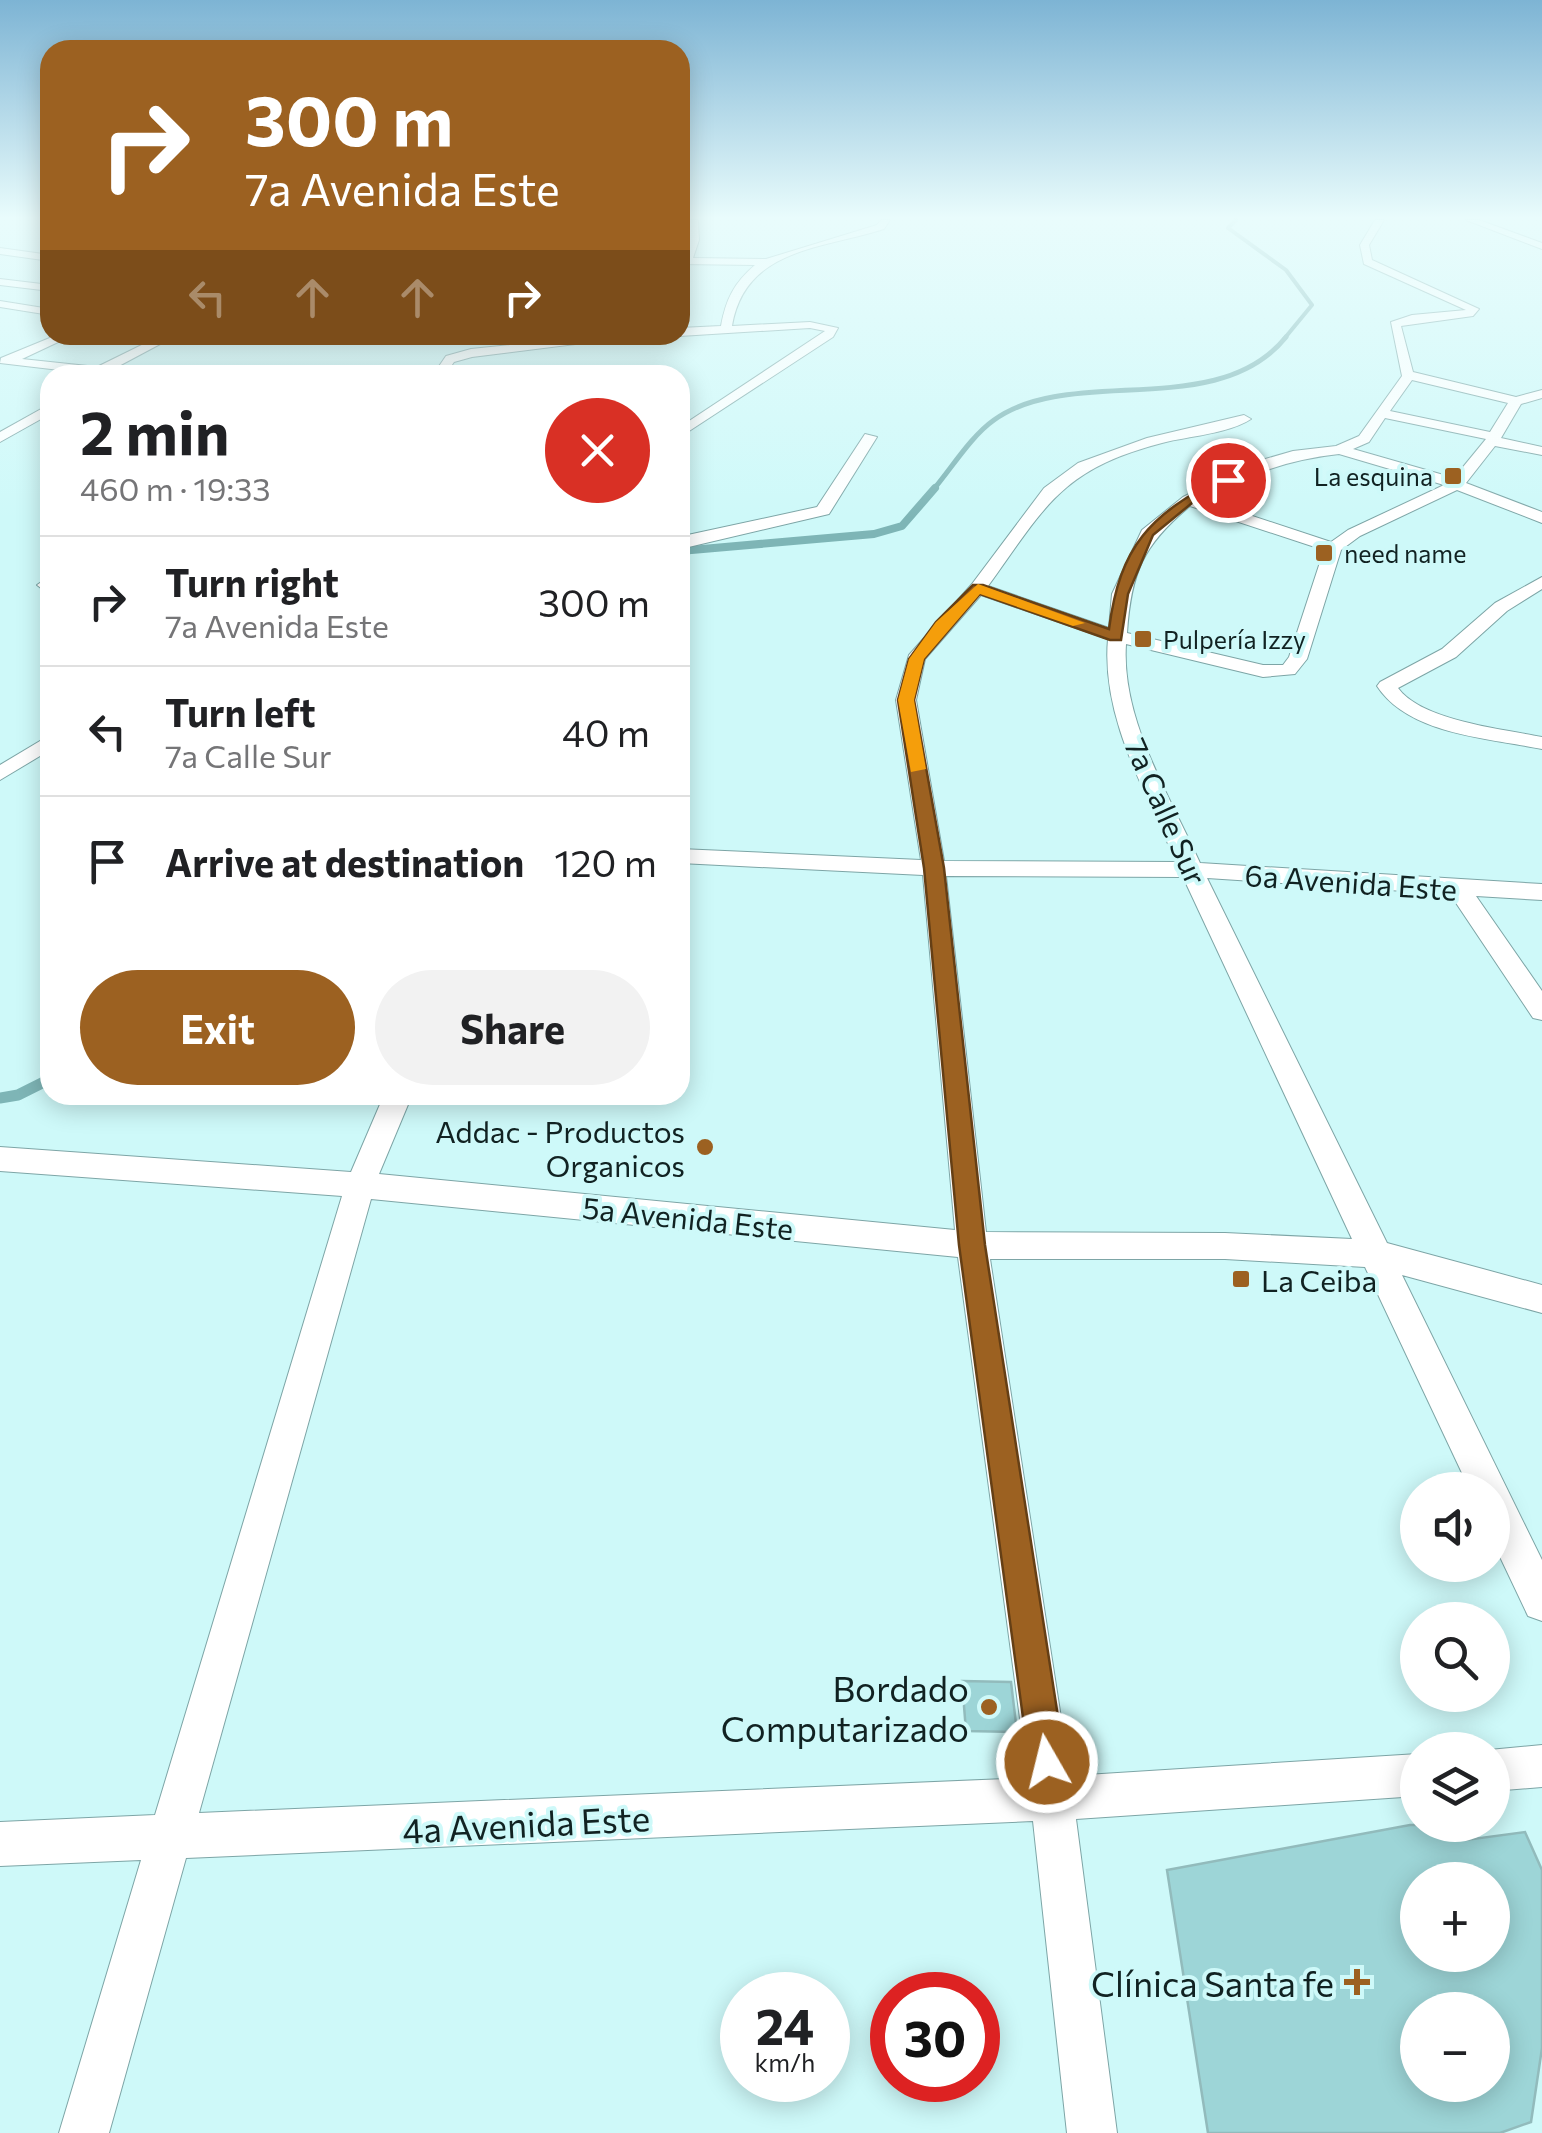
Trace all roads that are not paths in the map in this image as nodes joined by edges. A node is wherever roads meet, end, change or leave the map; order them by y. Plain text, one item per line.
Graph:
1 (728, 320) edge
2 (1408, 320) edge
3 (726, 329) junction
4 (690, 331) edge
5 (44, 345) edge
6 (152, 345) edge
7 (547, 345) edge
8 (2, 363) edge
9 (111, 365) edge
10 (445, 365) edge
11 (40, 367) edge
12 (1408, 375) junction
13 (1542, 394) edge
14 (1514, 403) junction
15 (1379, 412) junction
16 (40, 414) edge
17 (1244, 419) dead end
18 (690, 426) edge
19 (870, 437) dead end
20 (0, 438) edge
21 (1493, 439) junction
22 (1339, 450) junction
23 (1542, 452) edge
24 (1456, 484) junction
25 (1188, 500) junction
26 (1542, 518) edge
27 (690, 542) edge
28 (1333, 548) junction
29 (1542, 582) edge
30 (978, 588) junction
31 (1116, 636) junction
32 (1542, 742) edge
33 (40, 748) edge
34 (0, 774) edge
35 (690, 856) edge
36 (934, 868) junction
37 (1191, 870) junction
38 (1459, 889) junction
39 (1542, 892) edge
40 (1542, 1011) edge
41 (394, 1105) edge
42 (0, 1160) edge
43 (360, 1184) junction
44 (972, 1245) junction
45 (1376, 1254) junction
46 (1542, 1298) edge
47 (1480, 1472) edge
48 (1510, 1535) edge
49 (1542, 1602) edge
50 (1542, 1766) edge
51 (1510, 1769) edge
52 (1400, 1775) edge
53 (1052, 1799) junction
54 (168, 1839) junction
55 (0, 1844) edge
56 (84, 2133) edge
57 (1092, 2133) edge

1 - 3 street
2 - 12 street
3 - 4 street
3 - 18 street
5 - 8 street
6 - 9 street
7 - 10 street
8 - 11 street
12 - 14 street
12 - 15 street
13 - 14 street
14 - 21 street
15 - 21 street
15 - 22 street
16 - 20 street
17 - 30 street
19 - 27 street
21 - 23 street
21 - 24 street
22 - 24 street
22 - 25 street, 7a Calle Sur
24 - 26 street
24 - 28 street
25 - 28 street
25 - 31 street, 7a Calle Sur
28 - 31 street
29 - 32 street
30 - 31 street
30 - 36 street
31 - 37 street, 7a Calle Sur
33 - 34 street
35 - 36 street, 6a Avenida Este
36 - 37 street, 6a Avenida Este
36 - 44 street
37 - 38 street, 6a Avenida Este
37 - 45 street, 7a Calle Sur
38 - 39 street, 6a Avenida Este
38 - 40 street
41 - 43 street
42 - 43 street, 5a Avenida Este
43 - 44 street, 5a Avenida Este
43 - 54 street
44 - 45 street, 5a Avenida Este
44 - 53 street
45 - 46 street, 5a Avenida Este
45 - 47 street, 7a Calle Sur
48 - 49 street
50 - 51 street
52 - 53 street
53 - 54 street, 4a Avenida Este
53 - 57 street
54 - 55 street, 4a Avenida Este
54 - 56 street

